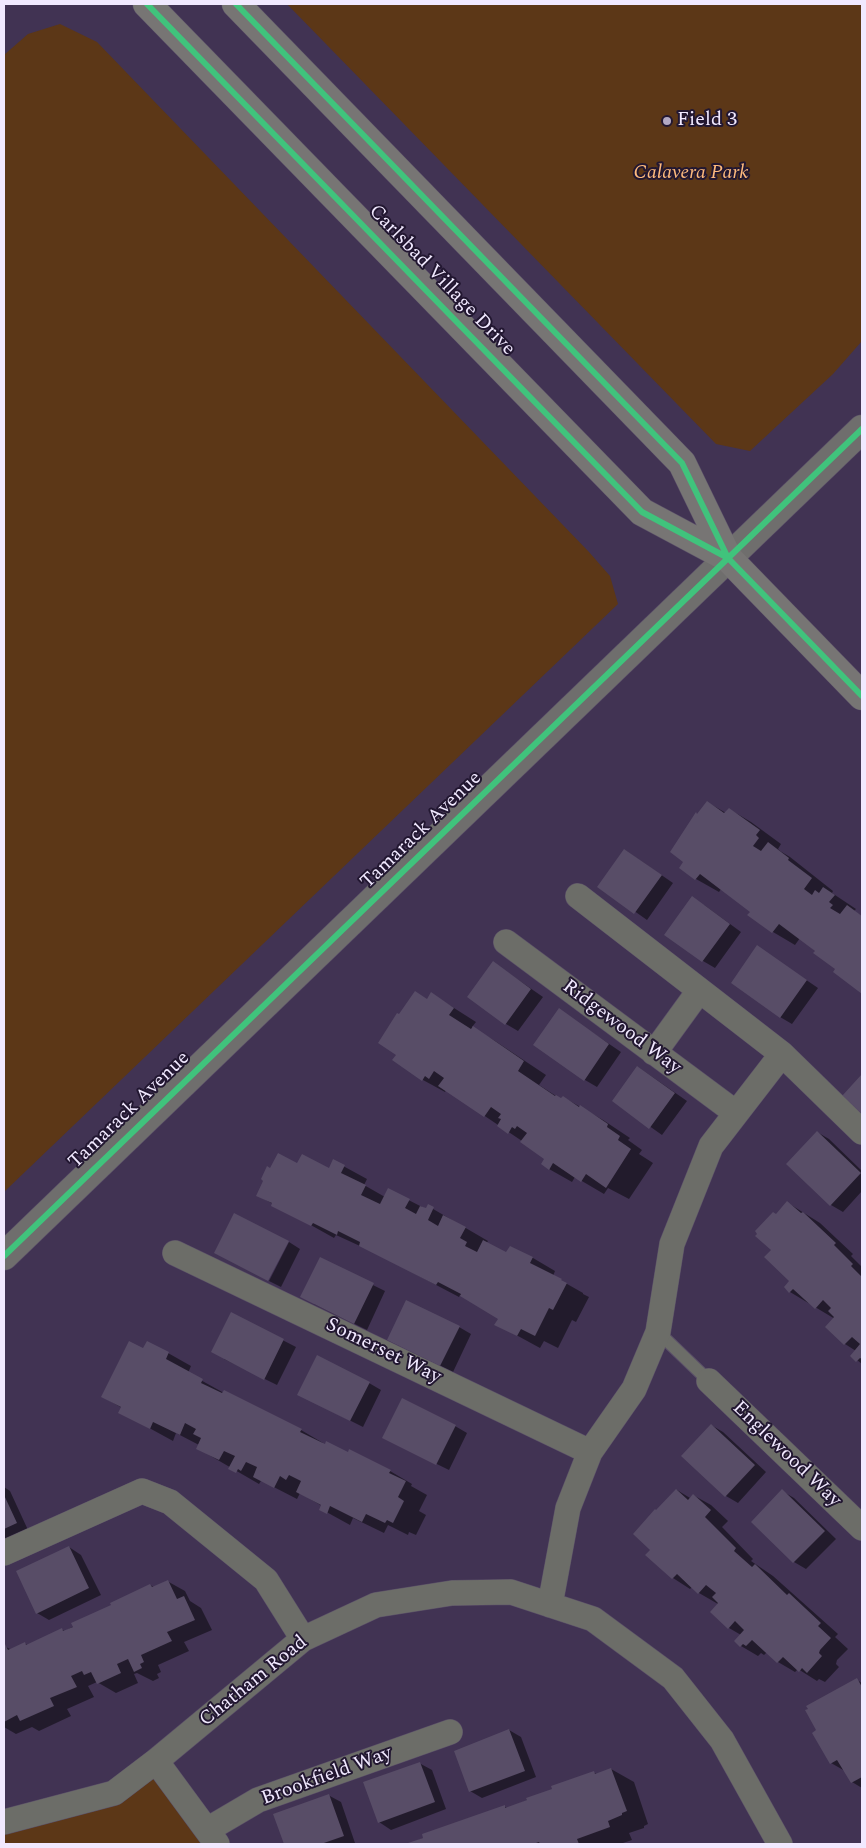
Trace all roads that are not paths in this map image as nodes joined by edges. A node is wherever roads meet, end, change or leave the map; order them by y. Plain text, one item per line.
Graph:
1 (147, 4) edge
2 (236, 4) edge
3 (862, 428) edge
4 (728, 558) junction
5 (862, 696) edge
6 (578, 896) dead end
7 (506, 942) dead end
8 (700, 990) junction
9 (654, 1052) junction
10 (782, 1054) junction
11 (736, 1113) junction
12 (862, 1132) edge
13 (175, 1253) dead end
14 (4, 1256) edge
15 (658, 1332) junction
16 (709, 1381) joint
17 (590, 1452) junction
18 (862, 1528) edge
19 (4, 1553) edge
20 (550, 1605) junction
21 (303, 1639) junction
22 (450, 1732) dead end
23 (156, 1761) junction
24 (4, 1822) edge
25 (212, 1837) edge
26 (780, 1844) edge

1 - 4 main road, Carlsbad Village Drive
2 - 4 main road, Carlsbad Village Drive
3 - 4 main road, Tamarack Avenue
4 - 5 main road, Carlsbad Village Drive
4 - 14 main road, Tamarack Avenue
6 - 8 street
7 - 9 street, Ridgewood Way
8 - 9 street
8 - 10 street
9 - 11 street, Ridgewood Way
10 - 11 street
10 - 12 street
11 - 15 street
13 - 17 street, Somerset Way
15 - 16 lane
15 - 17 street
16 - 18 street, Englewood Way
17 - 20 street
19 - 21 street
20 - 21 street, Chatham Road
20 - 26 street, Chatham Road
21 - 23 street, Chatham Road
22 - 25 street, Brookfield Way
23 - 24 street, Chatham Road
23 - 25 street, Brookfield Way

